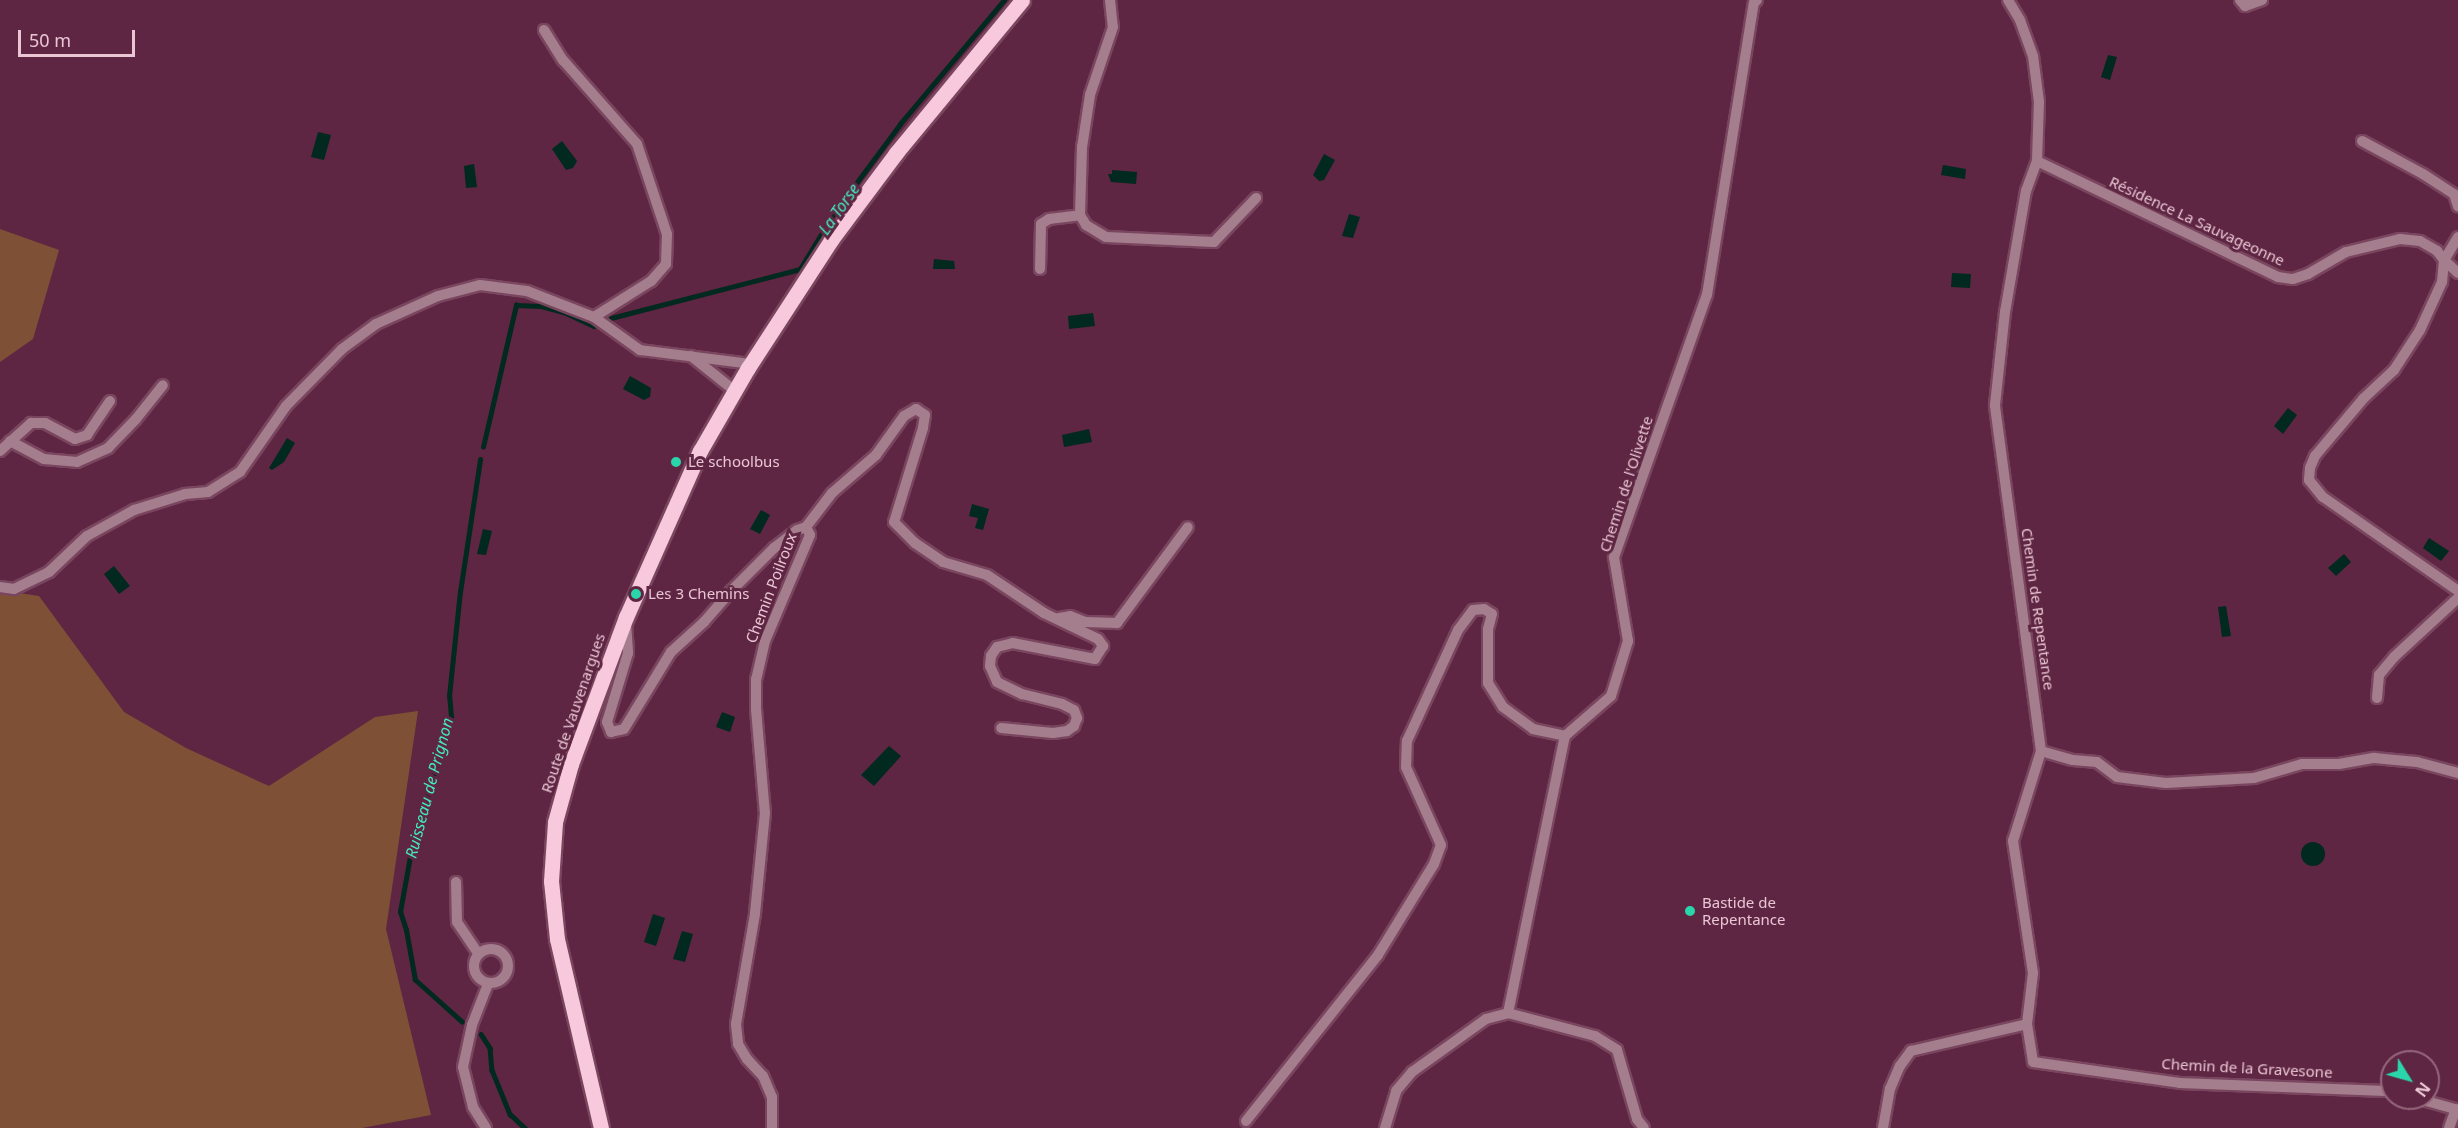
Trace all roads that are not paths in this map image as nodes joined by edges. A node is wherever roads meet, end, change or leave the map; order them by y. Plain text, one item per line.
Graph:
1 (1023, 0) edge
2 (1028, 0) edge
3 (1110, 0) edge
4 (1757, 0) edge
5 (2008, 0) edge
6 (2240, 0) edge
7 (2262, 0) edge
8 (1009, 18) junction
9 (544, 30) dead end
10 (2362, 141) dead end
11 (2037, 161) junction
12 (1256, 198) dead end
13 (2458, 206) edge
14 (1080, 215) junction
15 (2458, 237) edge
16 (2444, 260) junction
17 (1040, 269) dead end
18 (2458, 273) edge
19 (594, 317) junction
20 (691, 356) junction
21 (749, 366) junction
22 (163, 385) dead end
23 (735, 391) junction
24 (110, 401) dead end
25 (10, 441) junction
26 (0, 451) edge
27 (806, 527) junction
28 (1188, 527) dead end
29 (0, 587) edge
30 (2458, 591) edge
31 (2458, 598) edge
32 (626, 617) junction
33 (1059, 618) junction
34 (2377, 698) dead end
35 (1001, 728) dead end
36 (1565, 736) junction
37 (2041, 751) junction
38 (2458, 773) edge
39 (456, 882) dead end
40 (478, 953) junction
41 (488, 984) junction
42 (1508, 1012) junction
43 (2027, 1024) junction
44 (2380, 1091) edge
45 (2440, 1105) edge
46 (2457, 1110) edge
47 (1246, 1121) dead end
48 (486, 1128) edge
49 (601, 1128) edge
50 (772, 1128) edge
51 (1385, 1128) edge
52 (1644, 1128) edge
53 (1883, 1128) edge
54 (2449, 1128) edge

1 - 8 main road
2 - 8 main road
3 - 14 street
4 - 36 street, Chemin de l'Olivette
5 - 11 street, Chemin de Repentance
6 - 7 street
8 - 21 main road, Route de Vauvenargues
9 - 19 street
10 - 13 street
11 - 16 street, Résidence La Sauvageonne
11 - 37 street, Chemin de Repentance
12 - 14 street
14 - 17 street
15 - 16 street
16 - 18 street, Résidence La Sauvageonne
16 - 30 street
19 - 20 street
19 - 29 street
20 - 21 street
20 - 23 street
21 - 23 main road, Route de Vauvenargues
22 - 25 street
23 - 32 main road, Route de Vauvenargues
24 - 25 street
25 - 26 street
27 - 32 street, Chemin Poilroux
27 - 33 street
27 - 50 street, Chemin Poilroux
28 - 33 street
31 - 34 street
32 - 49 main road, Route de Vauvenargues
33 - 35 street
36 - 42 street
36 - 47 street
37 - 38 street
37 - 43 street, Chemin de Repentance
39 - 40 street
40 - 41 street
40 - 41 street
41 - 48 street
42 - 51 street
42 - 52 street
43 - 44 street, Chemin de la Gravesone
43 - 53 street
45 - 46 street
46 - 54 street

